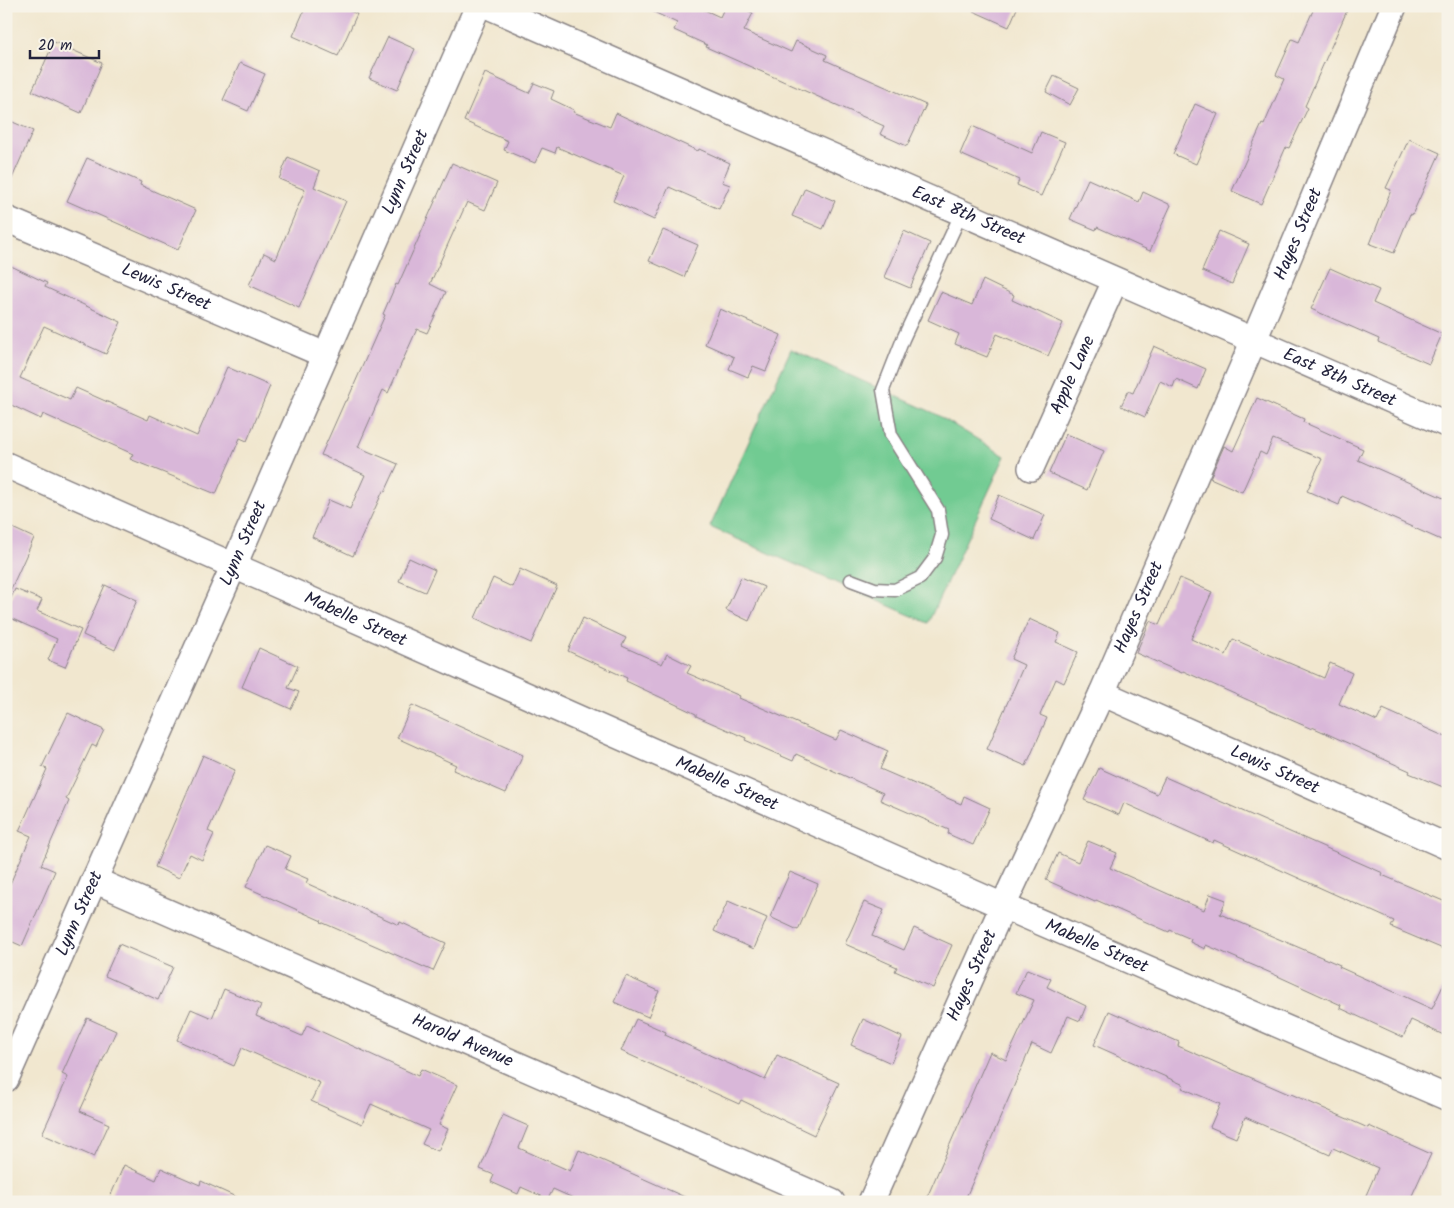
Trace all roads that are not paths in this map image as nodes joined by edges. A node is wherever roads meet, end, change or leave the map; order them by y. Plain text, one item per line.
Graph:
1 (478, 6) edge
2 (488, 6) edge
3 (1394, 6) edge
4 (961, 214) junction
5 (6, 219) edge
6 (1115, 281) junction
7 (1254, 340) junction
8 (325, 356) junction
9 (1448, 425) edge
10 (6, 465) edge
11 (1031, 468) dead end
12 (234, 565) junction
13 (851, 580) dead end
14 (1102, 693) junction
15 (1448, 847) edge
16 (94, 880) junction
17 (1003, 906) junction
18 (6, 1079) edge
19 (1448, 1098) edge
20 (832, 1202) edge
21 (871, 1202) edge

1 - 8 street, Lynn Street
2 - 4 street, East 8th Street
3 - 7 street, Hayes Street
4 - 6 street, East 8th Street
4 - 13 lane
5 - 8 street, Lewis Street
6 - 7 street, East 8th Street
6 - 11 street, Apple Lane
7 - 9 street, East 8th Street
7 - 14 street, Hayes Street
8 - 12 street, Lynn Street
10 - 12 street, Mabelle Street
12 - 16 street, Lynn Street
12 - 17 street, Mabelle Street
14 - 15 street, Lewis Street
14 - 17 street, Hayes Street
16 - 18 street, Lynn Street
16 - 20 street, Harold Avenue
17 - 19 street, Mabelle Street
17 - 21 street, Hayes Street

